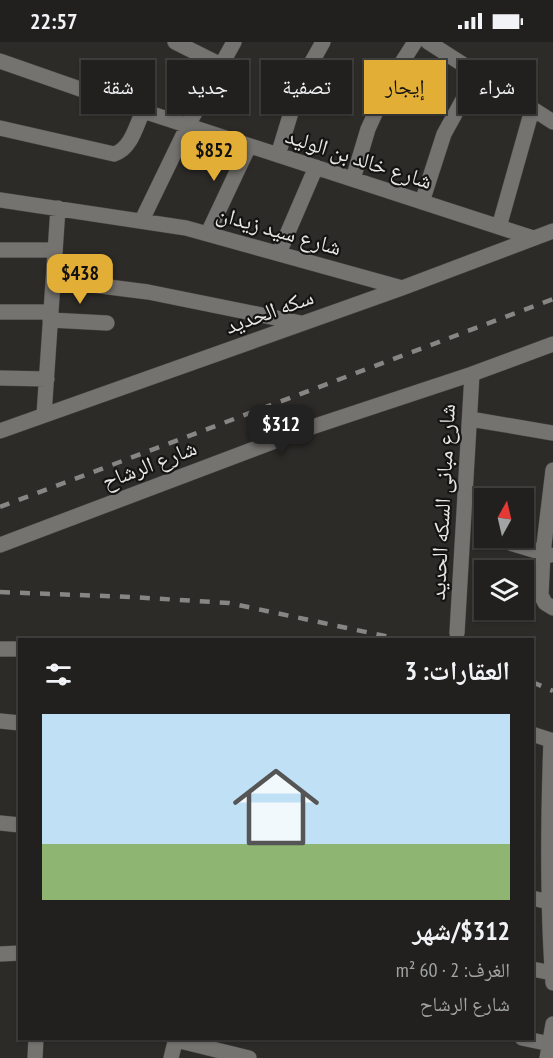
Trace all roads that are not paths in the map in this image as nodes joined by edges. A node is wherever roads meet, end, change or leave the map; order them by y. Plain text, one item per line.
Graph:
1 (174, 42) edge
2 (234, 42) edge
3 (323, 42) edge
4 (415, 42) edge
5 (428, 42) edge
6 (211, 60) edge
7 (224, 60) edge
8 (0, 61) edge
9 (458, 62) edge
10 (81, 89) edge
11 (458, 109) edge
12 (536, 112) edge
13 (142, 114) edge
14 (153, 114) edge
15 (194, 114) edge
16 (531, 114) edge
17 (553, 122) edge
18 (188, 125) junction
19 (0, 128) edge
20 (249, 146) junction
21 (278, 155) junction
22 (316, 167) junction
23 (353, 179) junction
24 (0, 200) edge
25 (422, 202) junction
26 (58, 208) junction
27 (142, 220) junction
28 (499, 227) junction
29 (553, 231) edge
30 (208, 233) junction
31 (533, 238) junction
32 (0, 250) edge
33 (55, 250) junction
34 (279, 253) junction
35 (53, 280) junction
36 (402, 288) junction
37 (0, 312) edge
38 (51, 316) junction
39 (107, 323) dead end
40 (303, 323) junction
41 (553, 344) edge
42 (472, 374) junction
43 (0, 378) edge
44 (47, 379) junction
45 (44, 415) junction
46 (470, 419) junction
47 (0, 431) edge
48 (553, 433) edge
49 (553, 470) edge
50 (463, 529) junction
51 (474, 532) edge
52 (0, 545) edge
53 (525, 548) edge
54 (548, 555) edge
55 (553, 608) edge
56 (457, 633) dead end
57 (0, 649) edge
58 (18, 649) edge
59 (0, 721) edge
60 (18, 723) edge
61 (534, 735) edge
62 (552, 741) edge
63 (534, 813) edge
64 (548, 816) junction
65 (0, 823) edge
66 (18, 825) edge
67 (534, 898) edge
68 (549, 902) junction
69 (551, 943) edge
70 (18, 953) edge
71 (0, 954) edge
72 (534, 969) edge
73 (552, 973) edge
74 (553, 983) edge
75 (553, 1024) edge
76 (36, 1040) edge
77 (176, 1040) edge
78 (180, 1040) edge
79 (526, 1040) edge
80 (548, 1051) edge
81 (36, 1058) edge
82 (171, 1058) edge
83 (249, 1058) edge

1 - 6 street
2 - 7 street
3 - 21 street
4 - 23 street
5 - 9 street
8 - 10 street, شارع خالد بن الوليد
11 - 25 street
12 - 17 street
13 - 19 street
14 - 18 street, شارع خالد بن الوليد
15 - 18 street
16 - 28 street
18 - 20 street, شارع خالد بن الوليد
18 - 27 street
20 - 21 street, شارع خالد بن الوليد
20 - 30 street
21 - 22 street, شارع خالد بن الوليد
22 - 23 street, شارع خالد بن الوليد
22 - 34 street
23 - 25 street, شارع خالد بن الوليد
24 - 26 street, شارع سيد زيدان
25 - 28 street, شارع خالد بن الوليد
26 - 27 street, شارع سيد زيدان
26 - 33 street
27 - 30 street, شارع سيد زيدان
28 - 31 street, شارع خالد بن الوليد
29 - 31 street, سكه الحديد
30 - 34 street, شارع سيد زيدان
31 - 36 street, سكه الحديد
32 - 33 street
33 - 35 street
34 - 36 street, شارع سيد زيدان
35 - 38 street
35 - 40 street
36 - 40 street, سكه الحديد
37 - 38 street
38 - 39 street
38 - 44 street
40 - 45 street, سكه الحديد
41 - 42 street, شارع الرشاح
42 - 46 street, شارع مبانى السكه الحديد
42 - 52 street, شارع الرشاح
43 - 44 street
44 - 45 street
45 - 47 street, سكه الحديد
46 - 48 street
46 - 50 street, شارع مبانى السكه الحديد
49 - 54 street
50 - 51 street
50 - 56 street, شارع مبانى السكه الحديد
53 - 54 street
54 - 55 street
57 - 58 street
59 - 60 street
61 - 62 street
62 - 64 street
63 - 64 street
64 - 68 street
65 - 66 street
67 - 68 street
68 - 69 street
69 - 73 street
70 - 71 street
72 - 73 street
73 - 74 street
75 - 80 street
76 - 81 street
77 - 82 street
78 - 83 street
79 - 80 street

